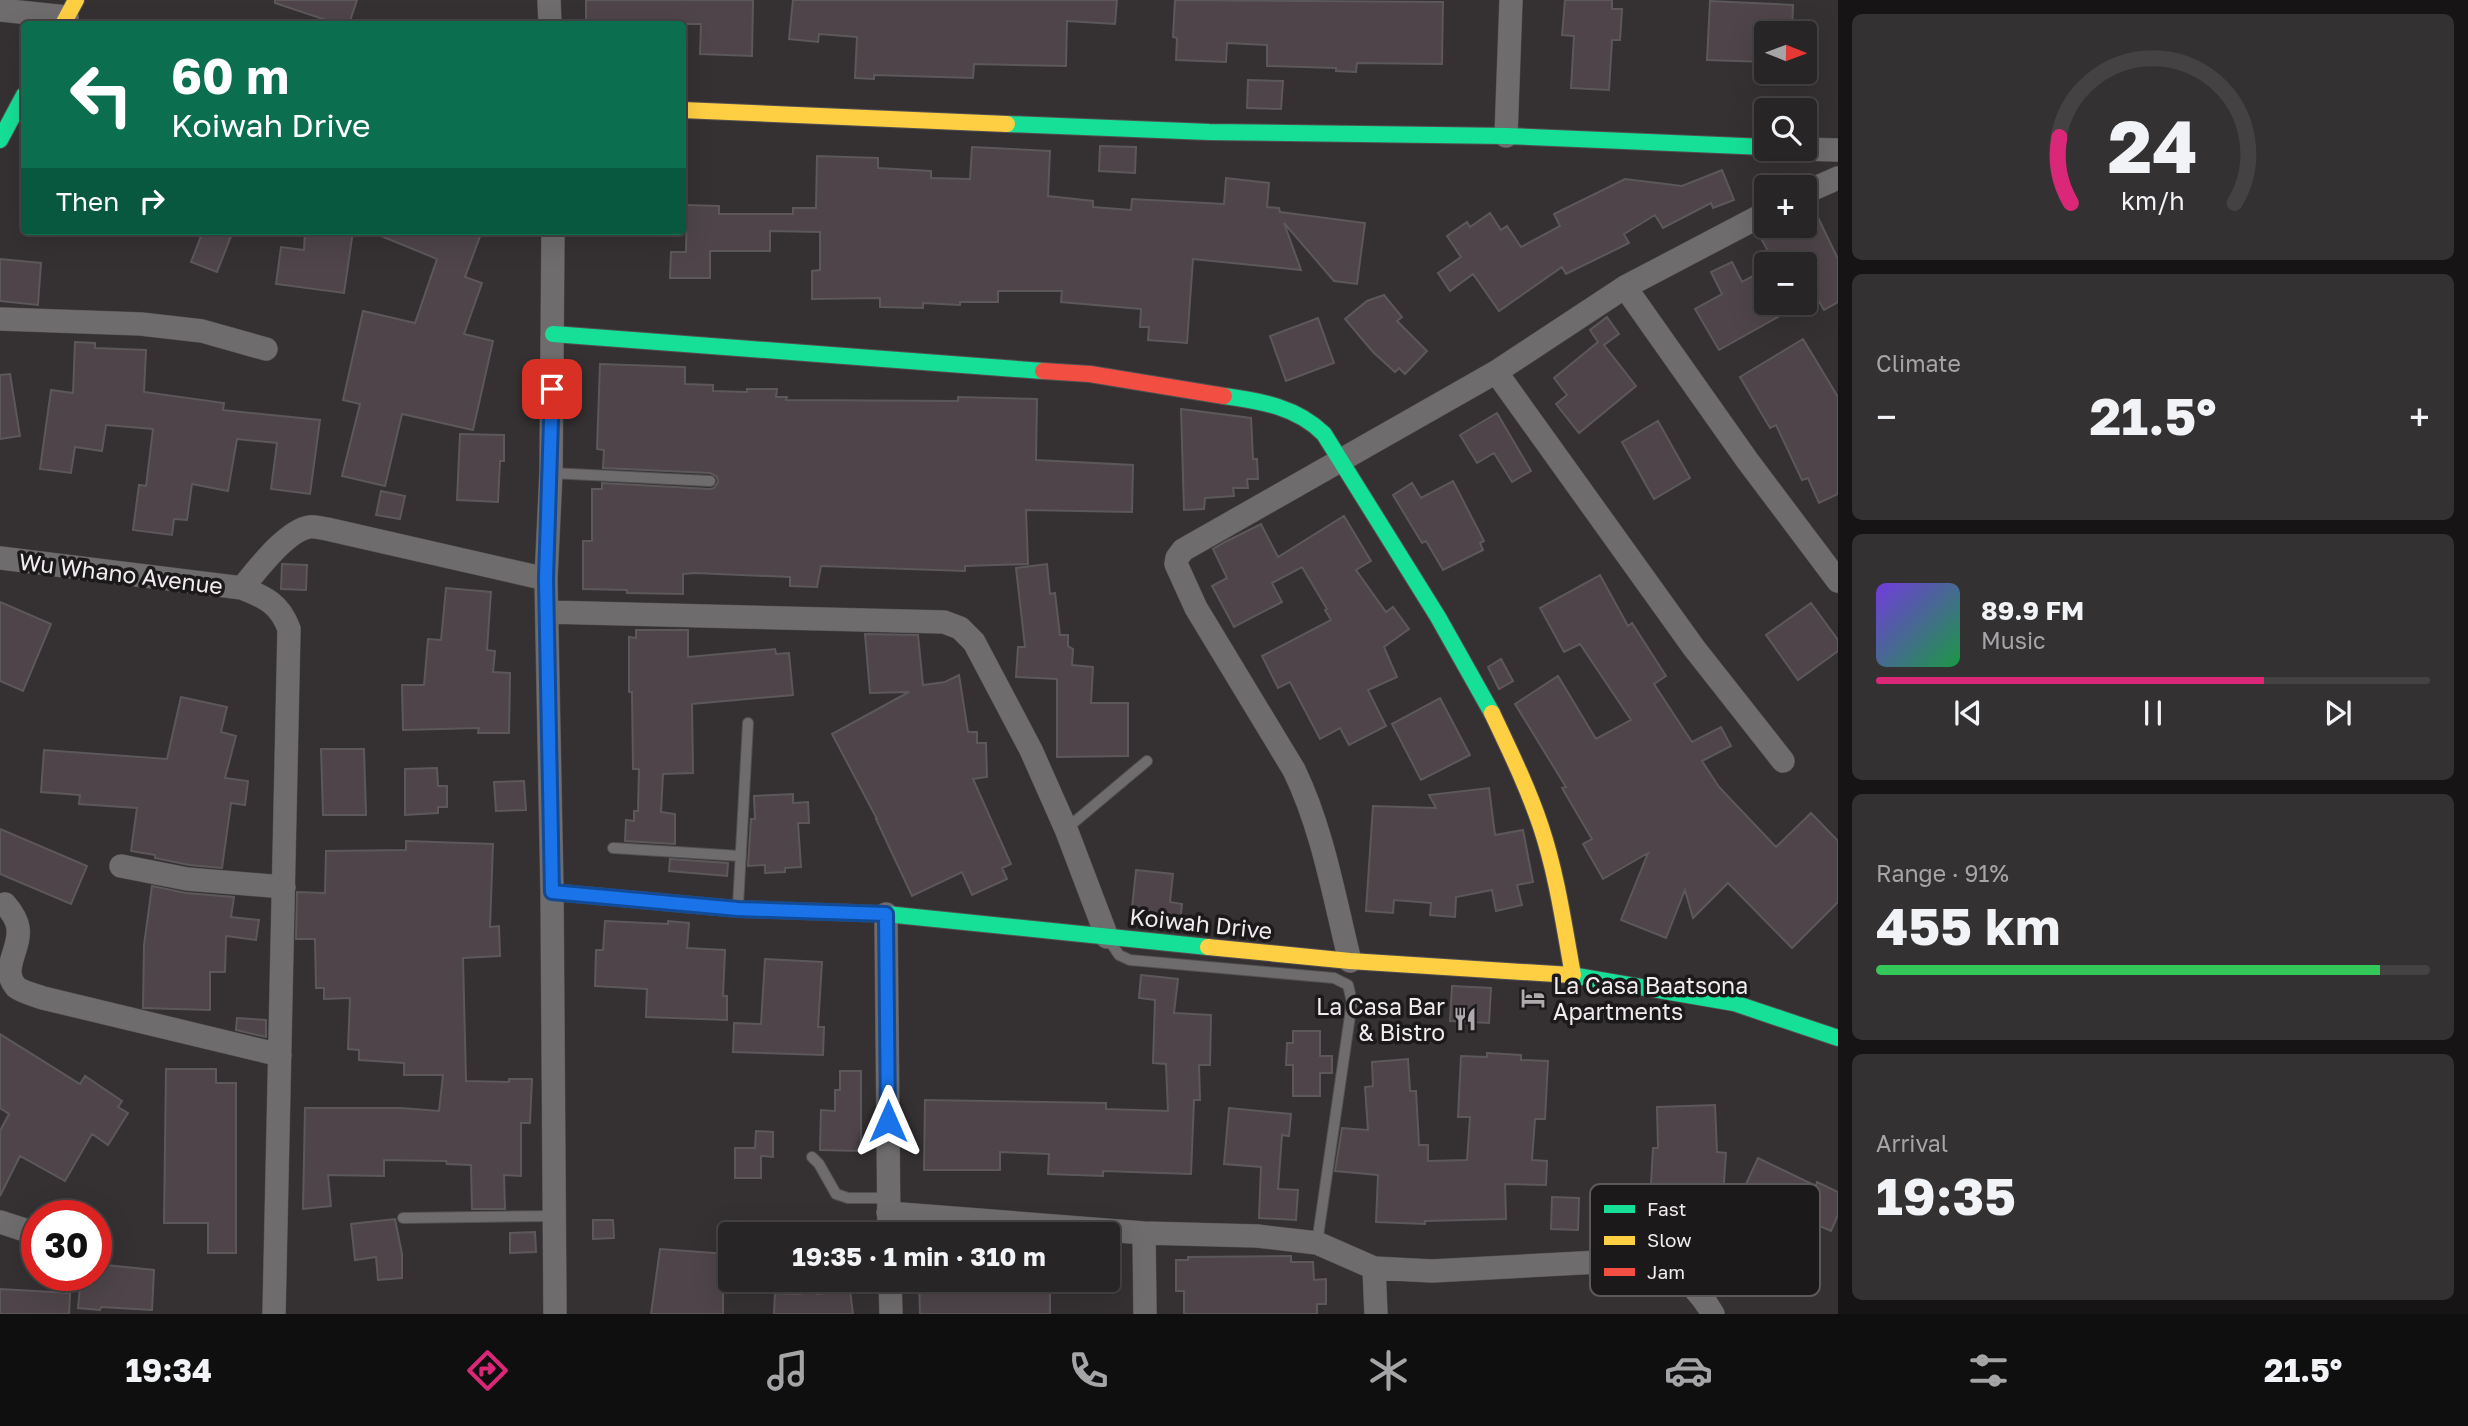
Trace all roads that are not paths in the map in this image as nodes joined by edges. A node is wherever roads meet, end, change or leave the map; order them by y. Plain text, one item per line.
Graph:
1 (549, 0) edge
2 (1511, 0) edge
3 (0, 10) edge
4 (69, 14) edge
5 (550, 21) edge
6 (21, 101) edge
7 (686, 110) edge
8 (1506, 136) junction
9 (0, 140) edge
10 (1754, 146) edge
11 (1817, 149) edge
12 (1838, 150) edge
13 (1838, 178) edge
14 (1817, 187) edge
15 (1754, 219) edge
16 (553, 235) edge
17 (1625, 287) junction
18 (0, 319) edge
19 (553, 334) junction
20 (266, 349) dead end
21 (1496, 372) junction
22 (1341, 461) junction
23 (551, 473) junction
24 (710, 481) dead end
25 (0, 558) edge
26 (546, 579) junction
27 (1838, 581) edge
28 (242, 588) junction
29 (547, 612) junction
30 (748, 723) dead end
31 (1147, 761) dead end
32 (1783, 761) dead end
33 (1066, 829) junction
34 (613, 848) dead end
35 (741, 856) junction
36 (121, 866) dead end
37 (285, 887) junction
38 (552, 892) junction
39 (5, 904) dead end
40 (738, 909) junction
41 (886, 914) junction
42 (1107, 937) junction
43 (1213, 947) junction
44 (1350, 961) junction
45 (1214, 968) junction
46 (1573, 975) junction
47 (1838, 1038) edge
48 (280, 1055) junction
49 (812, 1157) dead end
50 (888, 1215) edge
51 (554, 1216) junction
52 (403, 1218) dead end
53 (0, 1222) edge
54 (21, 1229) edge
55 (1144, 1233) junction
56 (1317, 1244) junction
57 (1590, 1263) edge
58 (1374, 1268) junction
59 (890, 1292) edge
60 (1703, 1296) edge
61 (274, 1314) edge
62 (555, 1314) edge
63 (891, 1314) edge
64 (1144, 1314) edge
65 (1376, 1314) edge
66 (1713, 1314) edge

1 - 5 street
2 - 8 street
3 - 4 street
6 - 9 street
7 - 8 street
8 - 10 street
11 - 12 street
13 - 14 street
15 - 17 street
16 - 19 street
17 - 21 street
17 - 27 street
18 - 20 street
19 - 22 street
19 - 23 street
21 - 22 street
21 - 32 street
22 - 44 street
22 - 46 street
23 - 24 lane
23 - 26 street
25 - 28 street, Wu Whano Avenue
26 - 28 street
26 - 29 street
28 - 37 street, Wu Whano Avenue
29 - 33 street
29 - 38 street
30 - 35 lane
31 - 33 lane
33 - 42 street
34 - 35 lane
35 - 40 lane
36 - 37 street
37 - 48 street, Wu Whano Avenue
38 - 40 street, Koiwah Drive
38 - 51 street
39 - 48 street
40 - 41 street, Koiwah Drive
41 - 42 street, Koiwah Drive
41 - 50 street
42 - 43 street, Koiwah Drive
42 - 45 lane
43 - 44 street, Koiwah Drive
43 - 45 lane
44 - 46 street, Koiwah Drive
45 - 56 lane
46 - 47 street, Koiwah Drive
48 - 61 street, Wu Whano Avenue
49 - 50 lane
50 - 55 street
51 - 52 lane
51 - 62 street
53 - 54 street
55 - 56 street
55 - 64 street
56 - 58 street
57 - 58 street
58 - 65 street
59 - 63 street
60 - 66 street

